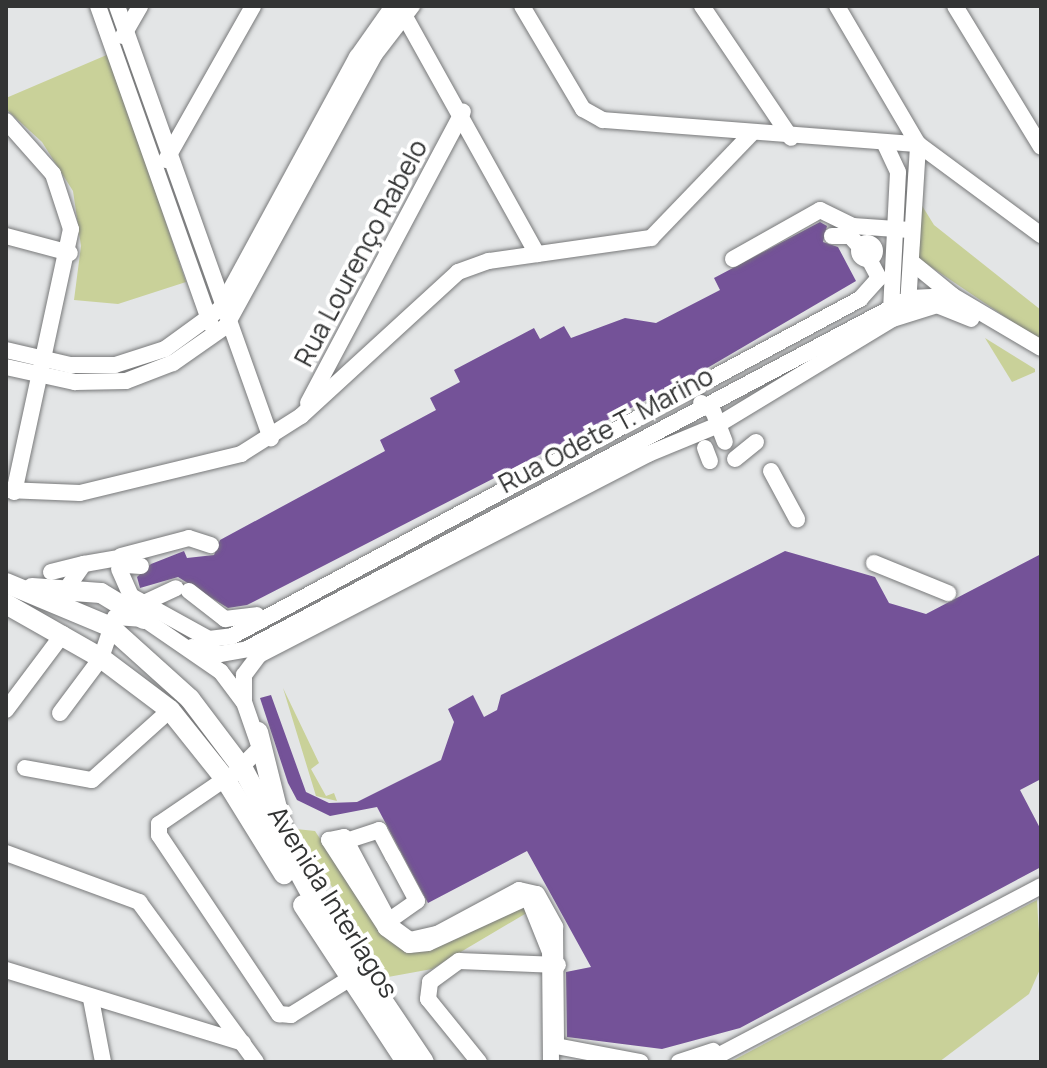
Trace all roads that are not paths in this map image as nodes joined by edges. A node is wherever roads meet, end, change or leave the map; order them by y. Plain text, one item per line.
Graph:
1 (98, 6) edge
2 (117, 6) edge
3 (140, 6) edge
4 (253, 6) edge
5 (522, 6) edge
6 (702, 6) edge
7 (837, 6) edge
8 (955, 6) edge
9 (402, 8) edge
10 (127, 30) junction
11 (114, 50) junction
12 (463, 112) junction
13 (6, 121) edge
14 (751, 134) junction
15 (791, 138) junction
16 (884, 142) junction
17 (918, 144) junction
18 (1041, 147) edge
19 (168, 157) junction
20 (157, 174) junction
21 (1041, 235) edge
22 (6, 236) edge
23 (832, 236) dead end
24 (904, 245) junction
25 (869, 252) junction
26 (70, 253) junction
27 (537, 254) junction
28 (733, 259) dead end
29 (953, 296) junction
30 (899, 309) junction
31 (828, 315) junction
32 (217, 322) junction
33 (824, 342) junction
34 (1041, 348) edge
35 (6, 350) edge
36 (335, 352) junction
37 (1041, 361) edge
38 (356, 364) junction
39 (6, 367) edge
40 (46, 369) junction
41 (696, 406) junction
42 (301, 416) junction
43 (669, 422) junction
44 (716, 426) junction
45 (271, 438) junction
46 (681, 442) junction
47 (725, 442) dead end
48 (756, 442) dead end
49 (705, 448) junction
50 (735, 459) dead end
51 (771, 471) dead end
52 (11, 483) edge
53 (492, 494) junction
54 (515, 506) junction
55 (797, 519) dead end
56 (211, 545) dead end
57 (369, 559) junction
58 (126, 561) junction
59 (874, 563) dead end
60 (84, 564) junction
61 (51, 572) dead end
62 (369, 584) junction
63 (14, 585) edge
64 (75, 588) junction
65 (948, 593) dead end
66 (6, 604) edge
67 (144, 611) junction
68 (270, 612) junction
69 (109, 626) junction
70 (233, 626) junction
71 (63, 634) junction
72 (260, 642) junction
73 (192, 647) junction
74 (101, 658) junction
75 (244, 702) junction
76 (6, 710) edge
77 (170, 710) junction
78 (60, 713) dead end
79 (258, 732) junction
80 (25, 768) dead end
81 (228, 772) junction
82 (344, 847) junction
83 (286, 852) junction
84 (6, 853) edge
85 (1041, 886) edge
86 (518, 894) junction
87 (388, 921) junction
88 (554, 964) junction
89 (6, 970) edge
90 (349, 979) junction
91 (91, 999) junction
92 (243, 1043) junction
93 (738, 1044) junction
94 (559, 1058) edge
95 (103, 1062) edge
96 (256, 1062) edge
97 (406, 1062) edge
98 (424, 1062) edge
99 (479, 1062) edge
100 (640, 1062) edge
101 (679, 1062) edge
102 (706, 1062) edge

1 - 11 street
2 - 10 street
3 - 10 street
4 - 19 street
5 - 14 street
6 - 15 street
7 - 17 street
8 - 18 street
9 - 12 street
9 - 32 street
10 - 11 street
10 - 19 street
11 - 20 street
12 - 27 street
12 - 36 street, Rua Lourenço Rabelo
13 - 26 street
14 - 15 street
14 - 27 street
15 - 16 street
16 - 17 street
16 - 24 street
17 - 21 street
17 - 24 street
19 - 20 street
19 - 32 street
20 - 32 street
22 - 26 street
23 - 25 street
24 - 25 street
24 - 28 street
24 - 29 street
24 - 30 street
25 - 31 street
26 - 40 street
27 - 38 street
29 - 30 street, Rua Odete T. Marino
29 - 34 street
30 - 33 street, Rua Odete T. Marino
30 - 37 street, Rua Odete T. Marino
30 - 44 street, Rua Odete T. Marino
31 - 33 street
31 - 53 street
32 - 40 street
32 - 45 street
33 - 41 street, Rua Odete T. Marino
35 - 40 street
36 - 38 street
36 - 42 street, Rua Lourenço Rabelo
38 - 42 street
39 - 40 street
40 - 52 street
41 - 43 street, Rua Odete T. Marino
41 - 44 street
41 - 49 street
42 - 45 street
43 - 46 street
43 - 54 street, Rua Odete T. Marino
44 - 47 street
44 - 49 street, Rua Odete T. Marino
45 - 52 street
46 - 49 street, Rua Odete T. Marino
46 - 75 street, Rua Odete T. Marino
48 - 50 street
51 - 55 street
53 - 54 street
53 - 57 street
54 - 62 street, Rua Odete T. Marino
56 - 58 street
57 - 62 street
57 - 68 street
58 - 60 street
58 - 64 street
58 - 67 street
59 - 65 street
60 - 61 street
60 - 64 street
62 - 72 street, Rua Odete T. Marino
63 - 64 main road
63 - 69 main road, Avenida Interlagos
64 - 67 main road
66 - 71 main road, Avenida Interlagos
67 - 69 street
67 - 70 street
67 - 70 street
67 - 73 street
68 - 70 street
68 - 72 street
69 - 74 street
69 - 81 main road, Avenida Interlagos
70 - 72 street
71 - 74 main road, Avenida Interlagos
71 - 76 street
72 - 73 street, Rua Odete T. Marino
73 - 75 street
74 - 77 main road, Avenida Interlagos
74 - 78 street
75 - 79 street
77 - 80 street
77 - 81 main road, Avenida Interlagos
79 - 81 street
79 - 83 main road
81 - 83 main road, Avenida Interlagos
81 - 90 main road, Avenida Interlagos
81 - 90 street
82 - 86 street
82 - 87 street
82 - 87 street
83 - 98 main road, Avenida Interlagos
84 - 92 street
85 - 93 street
86 - 87 street
86 - 88 street
88 - 94 street
88 - 99 street
89 - 91 street
90 - 97 main road, Avenida Interlagos
91 - 92 street
91 - 95 street
92 - 96 street
93 - 101 street
93 - 102 street
94 - 100 street

